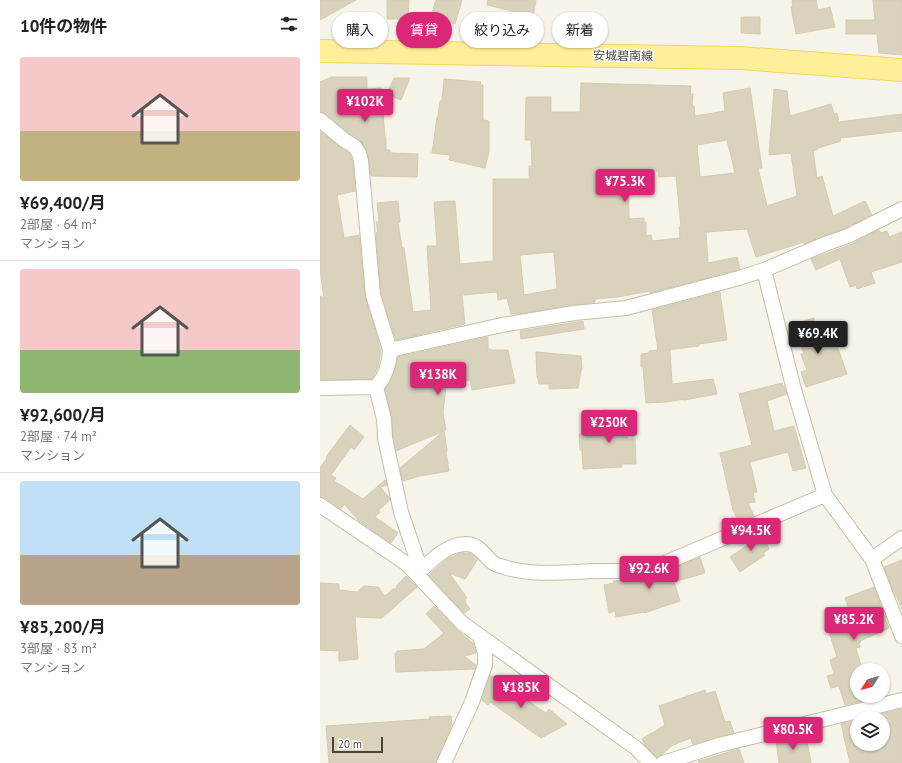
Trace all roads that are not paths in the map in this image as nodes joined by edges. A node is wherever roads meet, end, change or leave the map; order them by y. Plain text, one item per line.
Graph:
1 (320, 51) edge
2 (902, 70) edge
3 (320, 120) edge
4 (902, 209) edge
5 (764, 270) junction
6 (390, 350) junction
7 (376, 387) junction
8 (320, 388) edge
9 (825, 495) junction
10 (320, 505) edge
11 (902, 538) edge
12 (872, 559) junction
13 (418, 574) junction
14 (480, 636) junction
15 (902, 636) edge
16 (902, 700) edge
17 (444, 763) edge
18 (651, 763) edge
19 (663, 763) edge

1 - 2 main road, 安城碧南線
3 - 6 street
4 - 5 street
5 - 6 street
5 - 9 street
6 - 7 street
7 - 8 street
7 - 13 street
9 - 12 street
9 - 13 street
10 - 13 street
11 - 12 street
12 - 15 street
13 - 14 street
14 - 17 street
14 - 18 street
16 - 19 street

